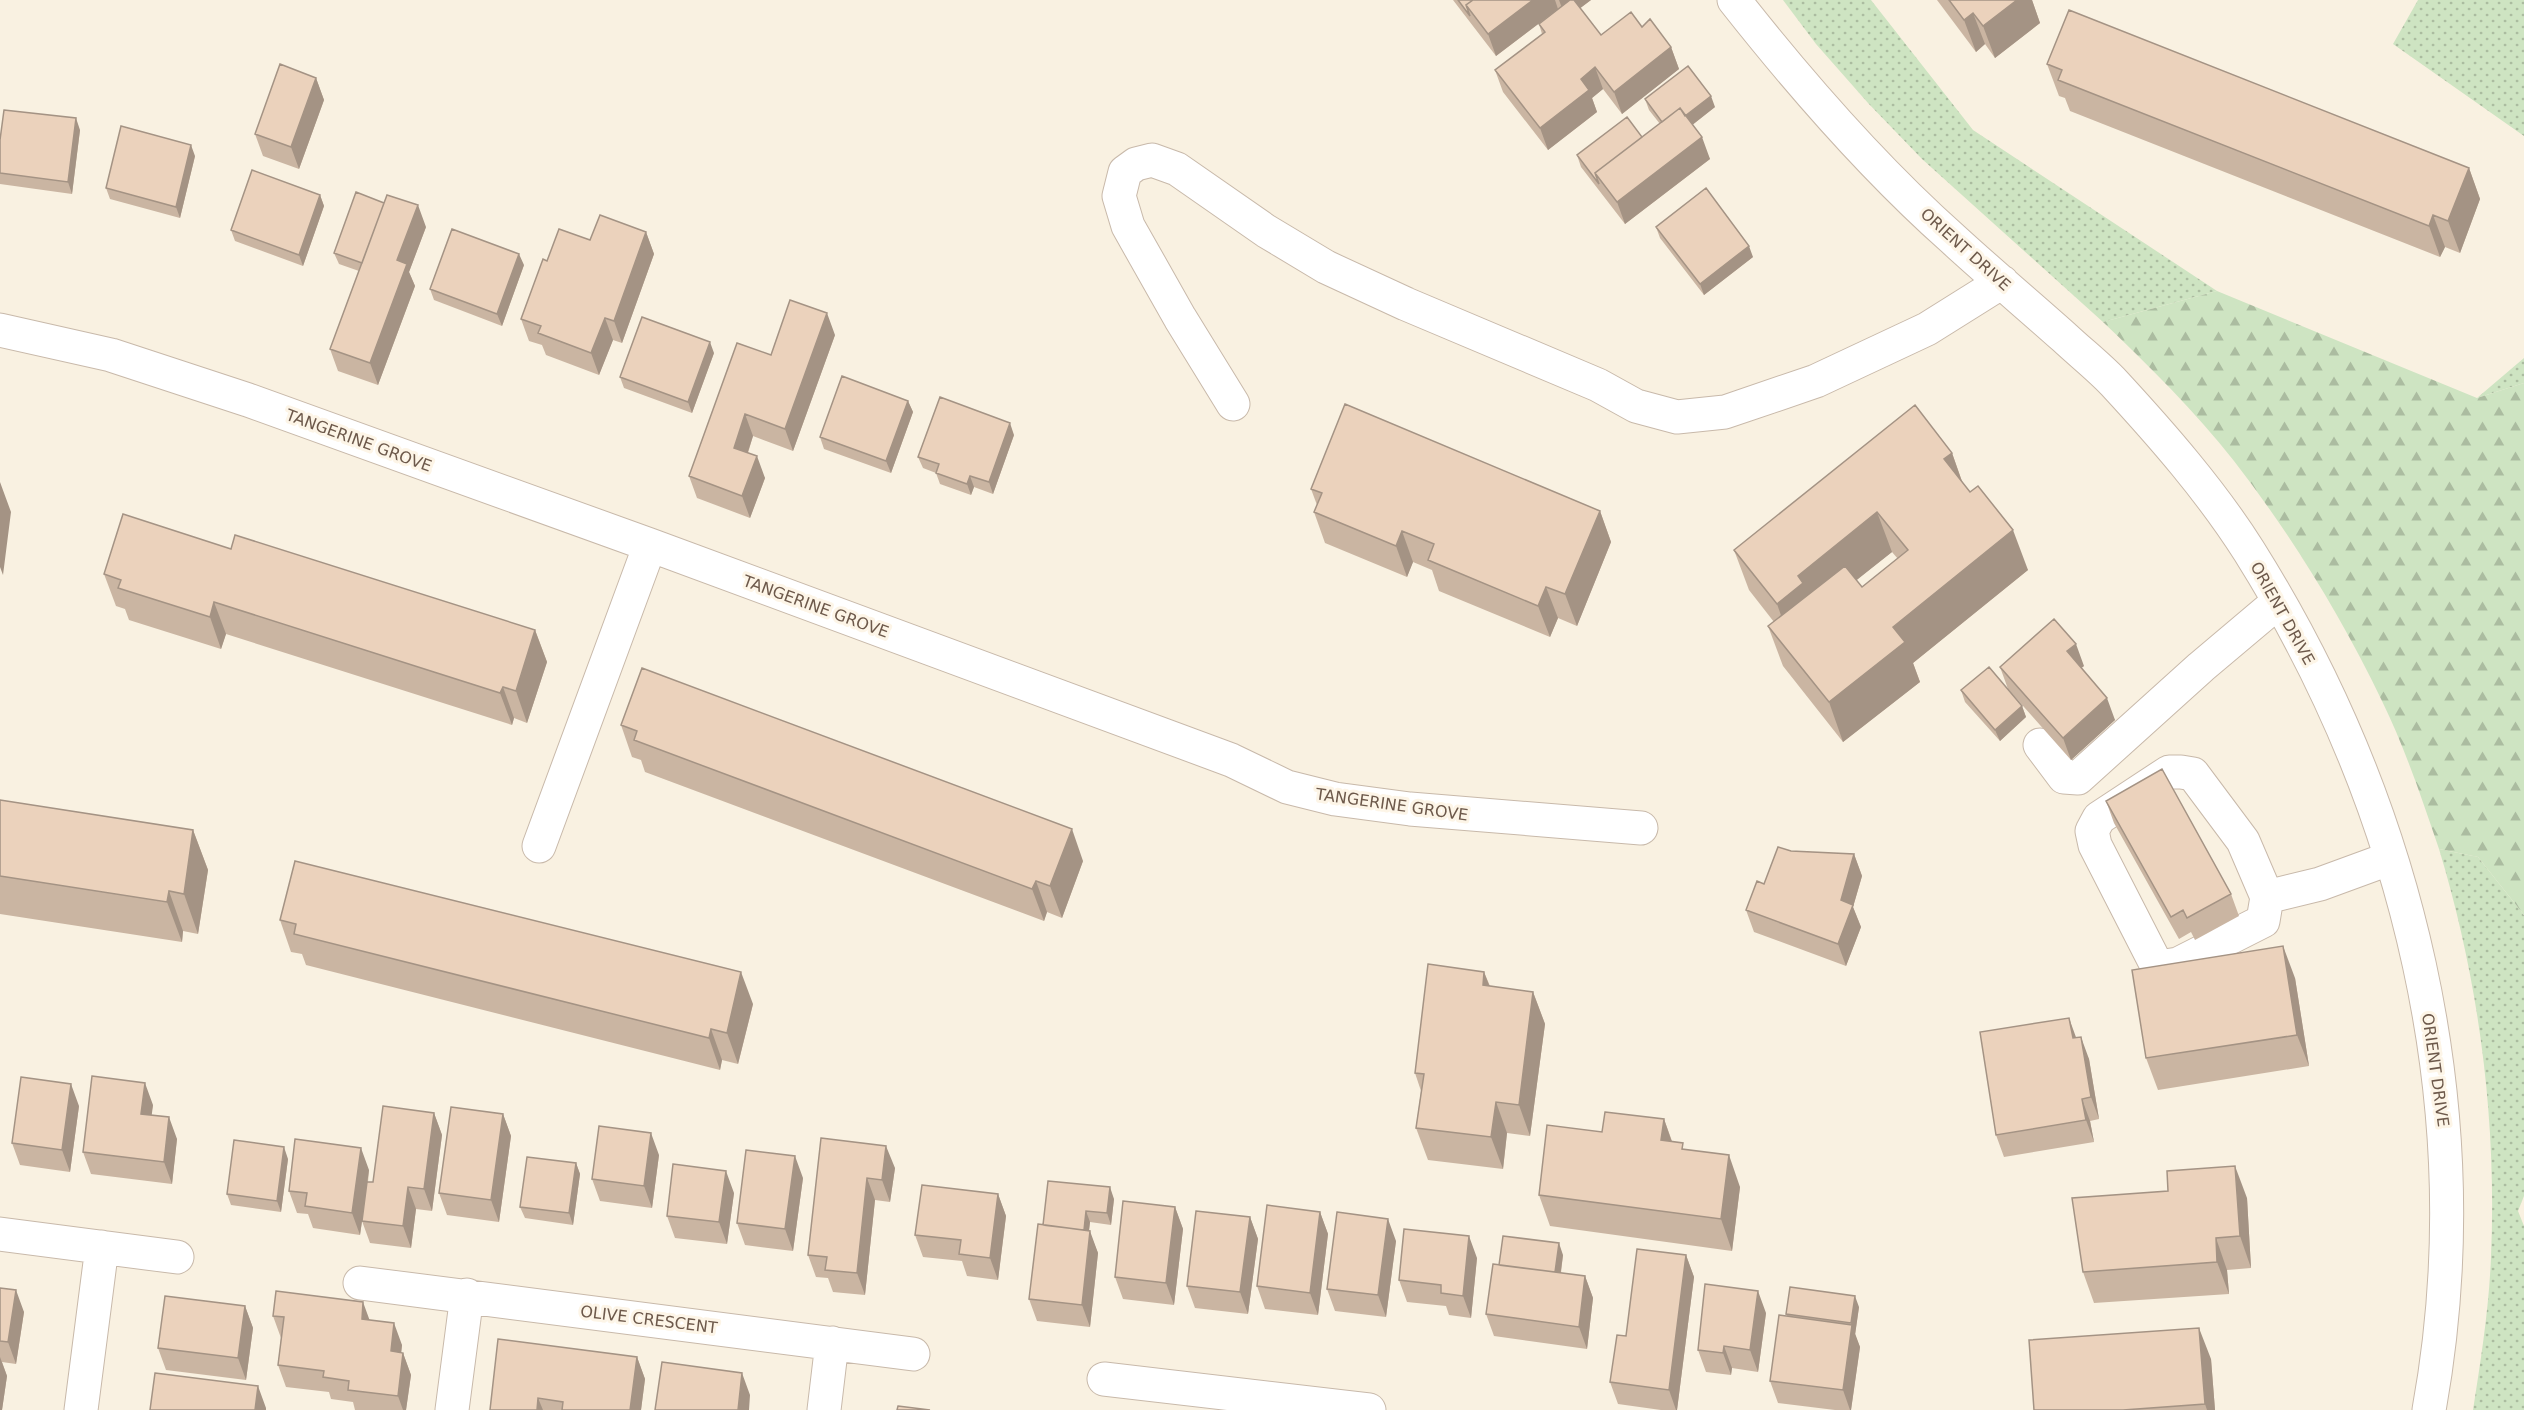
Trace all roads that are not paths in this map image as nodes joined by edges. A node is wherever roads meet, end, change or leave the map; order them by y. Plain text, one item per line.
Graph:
1 (1734, 0) edge
2 (2002, 282) junction
3 (0, 330) edge
4 (1233, 404) dead end
5 (650, 545) junction
6 (2278, 602) junction
7 (2040, 745) dead end
8 (1641, 828) dead end
9 (539, 846) dead end
10 (2391, 858) junction
11 (2267, 897) junction
12 (0, 1234) edge
13 (102, 1247) junction
14 (177, 1257) dead end
15 (360, 1283) dead end
16 (467, 1295) junction
17 (832, 1343) junction
18 (913, 1354) dead end
19 (1104, 1379) dead end
20 (1198, 1400) edge
21 (81, 1410) edge
22 (452, 1410) edge
23 (824, 1410) edge
24 (1368, 1410) edge
25 (2429, 1410) edge

1 - 2 street, ORIENT DRIVE
2 - 4 street
2 - 6 street, ORIENT DRIVE
3 - 5 street, TANGERINE GROVE
5 - 8 street, TANGERINE GROVE
5 - 9 street
6 - 7 street
6 - 10 street, ORIENT DRIVE
10 - 11 street
10 - 25 street, ORIENT DRIVE
11 - 11 street
12 - 13 street
13 - 14 street
13 - 21 street
15 - 16 street, OLIVE CRESCENT
16 - 17 street, OLIVE CRESCENT
16 - 22 street
17 - 18 street, OLIVE CRESCENT
17 - 23 street
19 - 20 street
20 - 24 street

